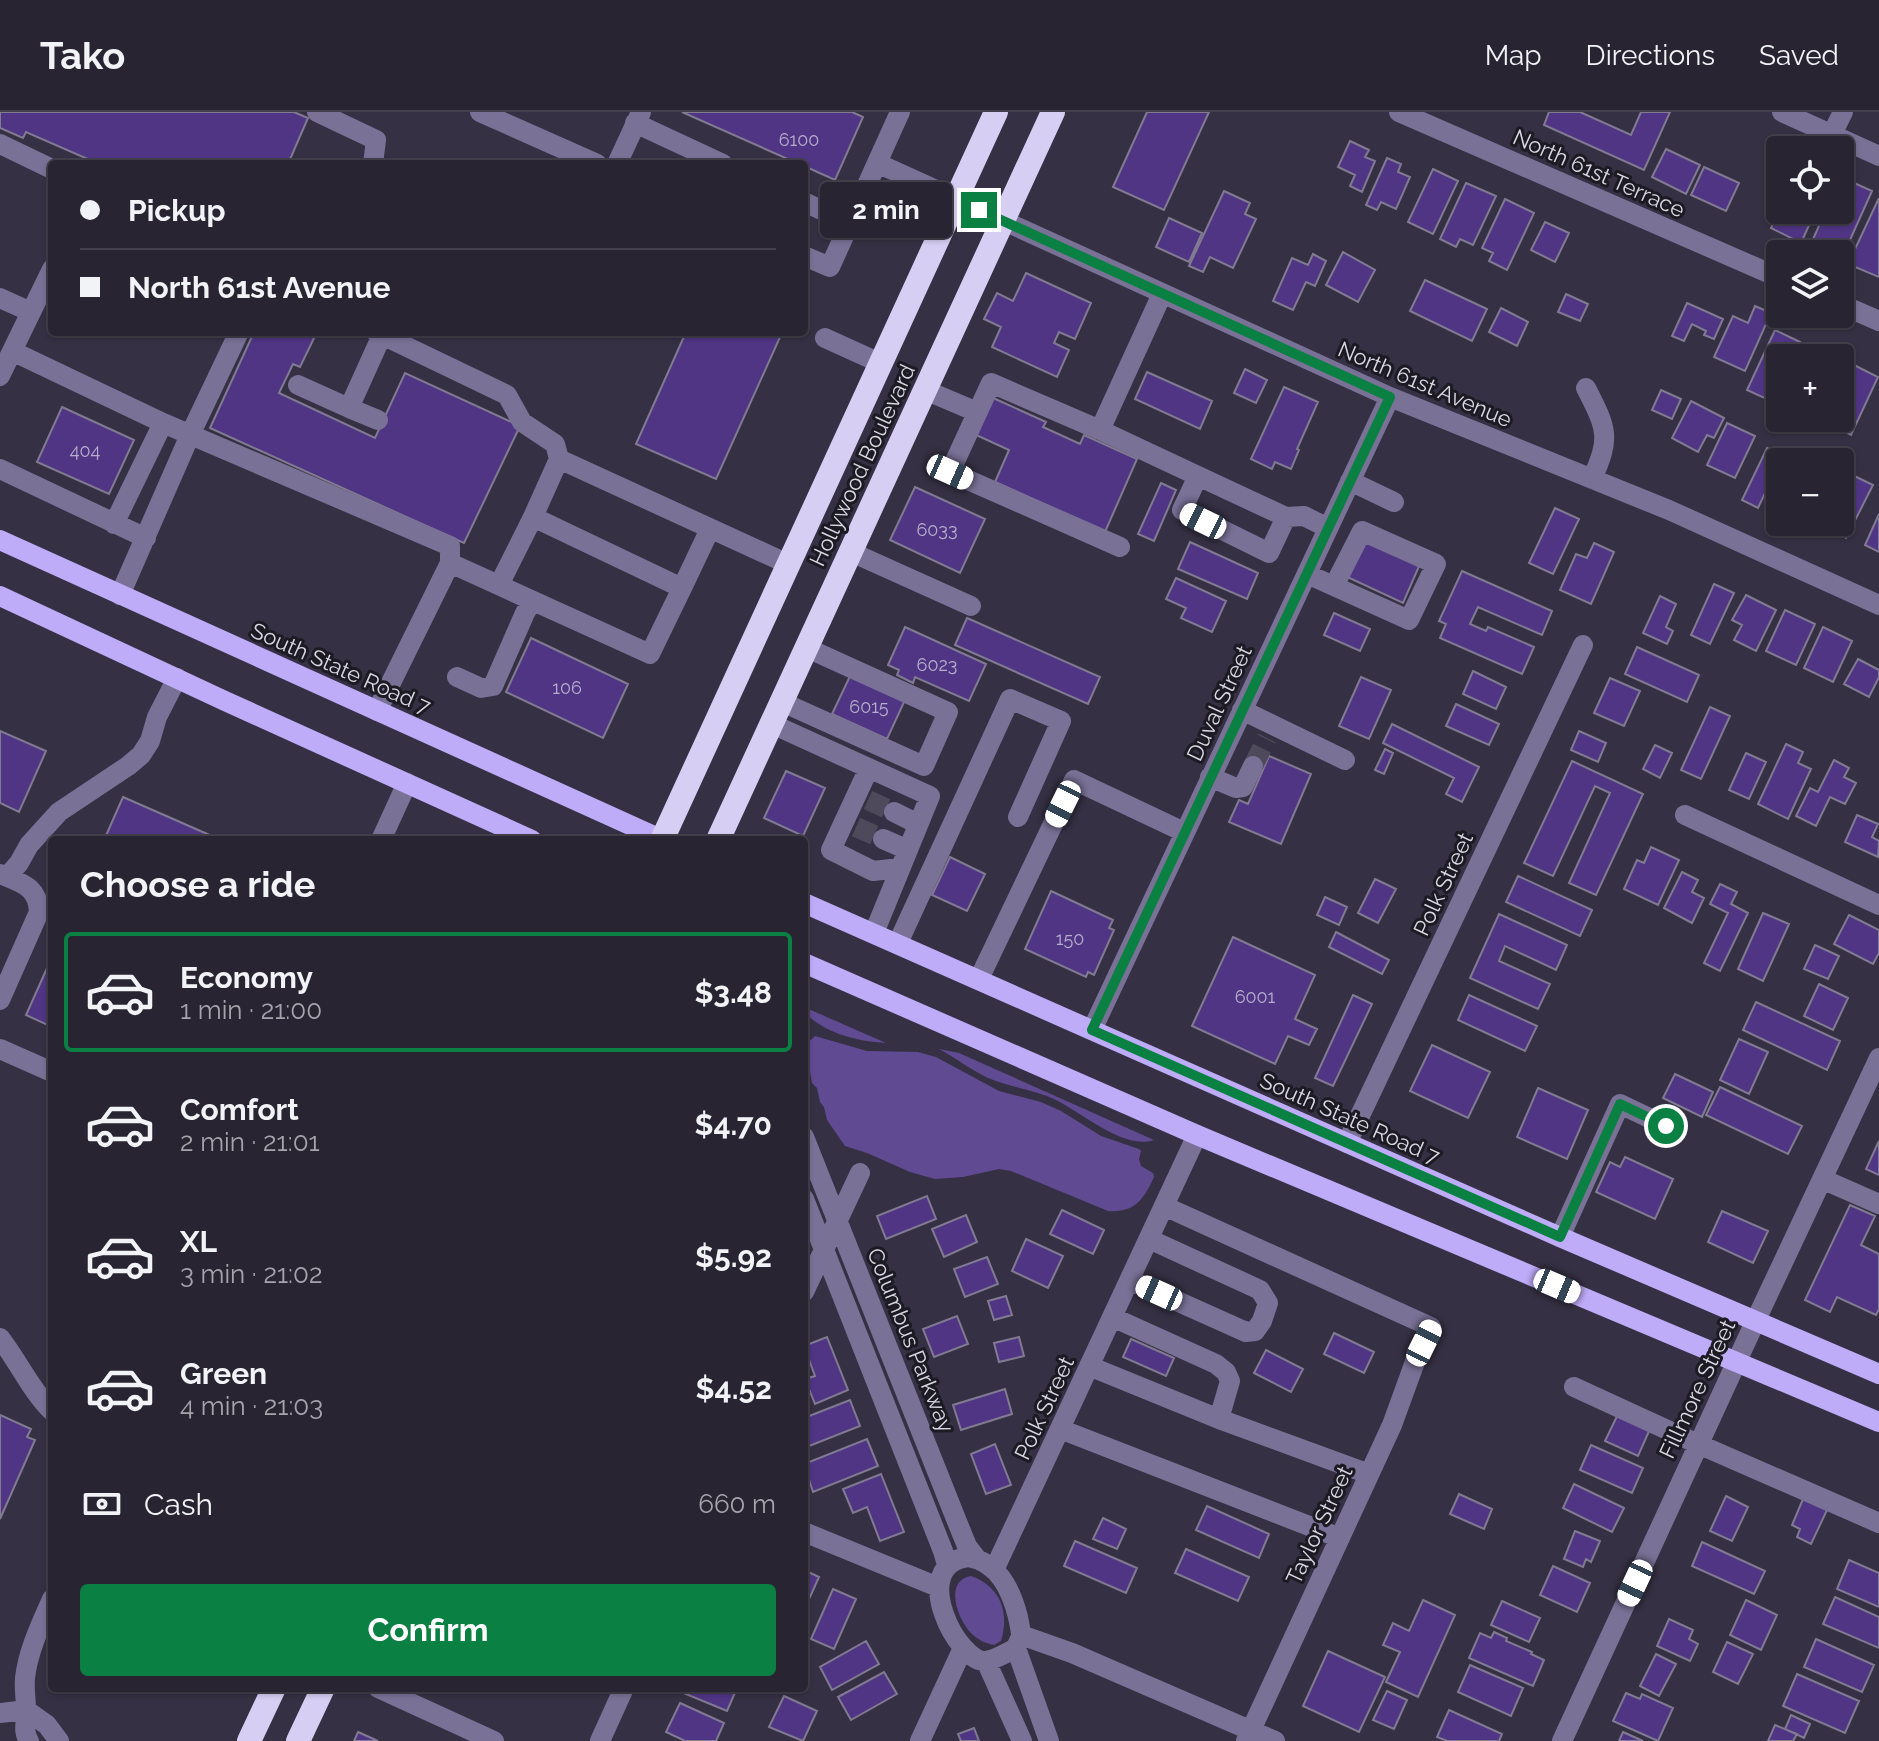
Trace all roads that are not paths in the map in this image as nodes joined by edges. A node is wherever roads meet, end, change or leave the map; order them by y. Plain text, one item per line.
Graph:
1 (317, 112) edge
2 (480, 112) edge
3 (900, 112) edge
4 (996, 112) edge
5 (1053, 112) edge
6 (1399, 112) edge
7 (1782, 112) edge
8 (1843, 112) edge
9 (638, 118) edge
10 (1832, 134) junction
11 (0, 144) edge
12 (1879, 156) edge
13 (374, 160) edge
14 (588, 160) edge
15 (619, 160) edge
16 (716, 160) edge
17 (877, 163) junction
18 (48, 167) edge
19 (956, 199) junction
20 (808, 204) edge
21 (1003, 221) junction
22 (850, 223) junction
23 (808, 258) edge
24 (1766, 272) edge
25 (48, 277) edge
26 (1162, 294) junction
27 (0, 298) edge
28 (1854, 310) edge
29 (31, 312) junction
30 (1879, 321) edge
31 (237, 336) edge
32 (378, 336) edge
33 (383, 336) edge
34 (825, 338) dead end
35 (12, 351) junction
36 (880, 363) junction
37 (0, 376) edge
38 (298, 385) dead end
39 (1586, 388) dead end
40 (925, 390) junction
41 (1390, 397) junction
42 (349, 408) junction
43 (977, 412) junction
44 (378, 420) dead end
45 (163, 423) junction
46 (1100, 430) junction
47 (190, 435) junction
48 (559, 459) junction
49 (0, 469) edge
50 (1198, 476) junction
51 (1592, 479) junction
52 (1350, 481) junction
53 (1394, 502) dead end
54 (533, 517) junction
55 (1286, 517) junction
56 (114, 524) junction
57 (1328, 528) junction
58 (710, 529) junction
59 (146, 538) junction
60 (0, 540) edge
61 (1120, 547) dead end
62 (851, 552) junction
63 (450, 563) junction
64 (788, 564) junction
65 (1307, 574) junction
66 (499, 585) junction
67 (1334, 586) junction
68 (682, 588) junction
69 (120, 595) junction
70 (0, 596) edge
71 (532, 601) junction
72 (1879, 605) edge
73 (971, 606) dead end
74 (1583, 645) dead end
75 (807, 648) junction
76 (457, 677) dead end
77 (177, 678) junction
78 (1242, 710) junction
79 (377, 711) junction
80 (777, 713) junction
81 (1345, 760) dead end
82 (1253, 766) tunnel mouth
83 (869, 768) junction
84 (1210, 777) junction
85 (407, 783) junction
86 (894, 812) tunnel mouth
87 (1685, 815) dead end
88 (1018, 817) dead end
89 (918, 824) junction
90 (1184, 832) junction
91 (383, 836) edge
92 (523, 836) edge
93 (653, 836) edge
94 (664, 836) edge
95 (720, 836) edge
96 (883, 839) tunnel mouth
97 (904, 859) junction
98 (4, 875) edge
99 (808, 905) edge
100 (1879, 905) edge
101 (874, 933) junction
102 (898, 943) junction
103 (808, 965) edge
104 (979, 979) junction
105 (0, 1000) edge
106 (1092, 1030) junction
107 (0, 1049) edge
108 (1879, 1058) edge
109 (48, 1070) edge
110 (1666, 1126) dead end
111 (1197, 1135) junction
112 (1347, 1143) junction
113 (808, 1147) edge
114 (860, 1173) dead end
115 (1822, 1179) junction
116 (1879, 1204) edge
117 (1164, 1206) junction
118 (808, 1209) edge
119 (838, 1220) junction
120 (1560, 1237) junction
121 (1149, 1239) junction
122 (824, 1249) junction
123 (1130, 1280) junction
124 (808, 1283) edge
125 (1112, 1317) junction
126 (1755, 1322) junction
127 (0, 1338) edge
128 (1737, 1362) junction
129 (1089, 1366) junction
130 (1879, 1374) edge
131 (1574, 1387) dead end
132 (48, 1407) edge
133 (1219, 1419) junction
134 (1879, 1422) edge
135 (1060, 1429) junction
136 (1698, 1444) junction
137 (1369, 1474) junction
138 (1879, 1523) edge
139 (808, 1534) edge
140 (1340, 1538) junction
141 (986, 1564) junction
142 (947, 1565) junction
143 (938, 1587) junction
144 (48, 1608) edge
145 (1018, 1642) junction
146 (963, 1648) junction
147 (986, 1661) junction
148 (272, 1692) edge
149 (321, 1692) edge
150 (386, 1692) edge
151 (622, 1692) edge
152 (26, 1710) junction
153 (0, 1713) edge
154 (472, 1736) edge
155 (1248, 1736) edge
156 (29, 1741) edge
157 (59, 1741) edge
158 (249, 1741) edge
159 (298, 1741) edge
160 (494, 1741) edge
161 (600, 1741) edge
162 (920, 1741) edge
163 (1022, 1741) edge
164 (1049, 1741) edge
165 (1275, 1741) edge
166 (1562, 1741) edge

1 - 13 street
2 - 14 street
3 - 17 street
4 - 19 highway, Hollywood Boulevard
5 - 21 highway, Hollywood Boulevard
6 - 24 street, North 61st Terrace
7 - 10 street
8 - 10 street
9 - 15 street
9 - 16 street
10 - 12 street
11 - 18 street
17 - 19 street, North 61st Avenue
17 - 22 street
19 - 21 street, North 61st Avenue
19 - 36 highway, Hollywood Boulevard
20 - 22 street
21 - 26 street, North 61st Avenue
21 - 40 highway, Hollywood Boulevard
22 - 23 street
25 - 29 street
26 - 41 street, North 61st Avenue
26 - 46 street
27 - 29 street
28 - 30 street
29 - 35 street
31 - 47 street
32 - 42 street
33 - 48 street
34 - 36 street
35 - 37 street
35 - 45 street
36 - 64 highway, Hollywood Boulevard
38 - 42 street
39 - 51 street
40 - 43 street
40 - 62 highway, Hollywood Boulevard
41 - 51 street, North 61st Avenue
41 - 52 street, Duval Street
42 - 44 street
43 - 46 street
43 - 61 street
45 - 47 street
45 - 56 street
46 - 50 street
47 - 59 street
47 - 63 street
48 - 54 street
48 - 58 street
49 - 56 street
50 - 55 street
50 - 55 street
51 - 72 street, North 61st Avenue
52 - 53 street
52 - 57 street, Duval Street
54 - 66 street
54 - 68 street
55 - 57 street
56 - 59 street
57 - 65 street, Duval Street
58 - 64 street
58 - 68 street
59 - 69 street
60 - 69 main road, South State Road 7
62 - 73 street
62 - 75 highway, Hollywood Boulevard
63 - 66 street
63 - 79 street
64 - 94 highway, Hollywood Boulevard
65 - 67 street
65 - 78 street, Duval Street
66 - 71 street
67 - 67 street
68 - 71 street
69 - 79 main road, South State Road 7
70 - 77 main road
71 - 76 street
74 - 112 street, Polk Street
75 - 80 highway, Hollywood Boulevard
75 - 80 street
77 - 85 main road
77 - 98 street
78 - 81 street
78 - 84 street, Duval Street
79 - 93 main road, South State Road 7
80 - 83 street
80 - 95 highway, Hollywood Boulevard
82 - 84 street
83 - 89 street
83 - 97 street
84 - 90 street, Duval Street
85 - 91 street
85 - 92 main road
86 - 89 street
87 - 100 street
88 - 102 street
89 - 97 street
90 - 104 street
90 - 106 street, Duval Street
96 - 97 street
97 - 101 street
98 - 105 street
99 - 101 main road, South State Road 7
101 - 102 main road, South State Road 7
102 - 104 main road, South State Road 7
103 - 111 main road
104 - 106 main road, South State Road 7
106 - 112 main road, South State Road 7
107 - 109 street
108 - 115 street, Fillmore Street
110 - 120 street
111 - 117 street, Polk Street
111 - 128 main road
112 - 120 main road, South State Road 7
113 - 119 street, Columbus Parkway
114 - 119 street
115 - 116 street
115 - 126 street, Fillmore Street
117 - 121 street, Polk Street
117 - 137 street, Taylor Street
118 - 122 street
119 - 122 street
119 - 141 street, Columbus Parkway
120 - 126 main road, South State Road 7
121 - 123 street, Polk Street
121 - 123 street
122 - 124 street
122 - 142 street
123 - 125 street, Polk Street
125 - 129 street, Polk Street
125 - 133 street
126 - 128 street, Fillmore Street
126 - 130 main road, South State Road 7
127 - 132 street
128 - 134 main road
128 - 136 street, Fillmore Street
129 - 133 street
129 - 135 street, Polk Street
131 - 136 street
133 - 137 street
135 - 140 street
135 - 141 street, Polk Street
136 - 138 street
136 - 166 street, Fillmore Street
137 - 140 street, Taylor Street
139 - 143 street
140 - 155 street, Taylor Street
141 - 142 street
141 - 145 street
142 - 143 street
143 - 146 street
144 - 152 street
145 - 147 street
145 - 155 street
145 - 164 street
146 - 147 street
146 - 162 street
147 - 163 street
148 - 158 highway
149 - 159 highway
150 - 154 street
151 - 161 street
152 - 153 street
152 - 156 street
152 - 157 street
154 - 160 street
155 - 165 street

